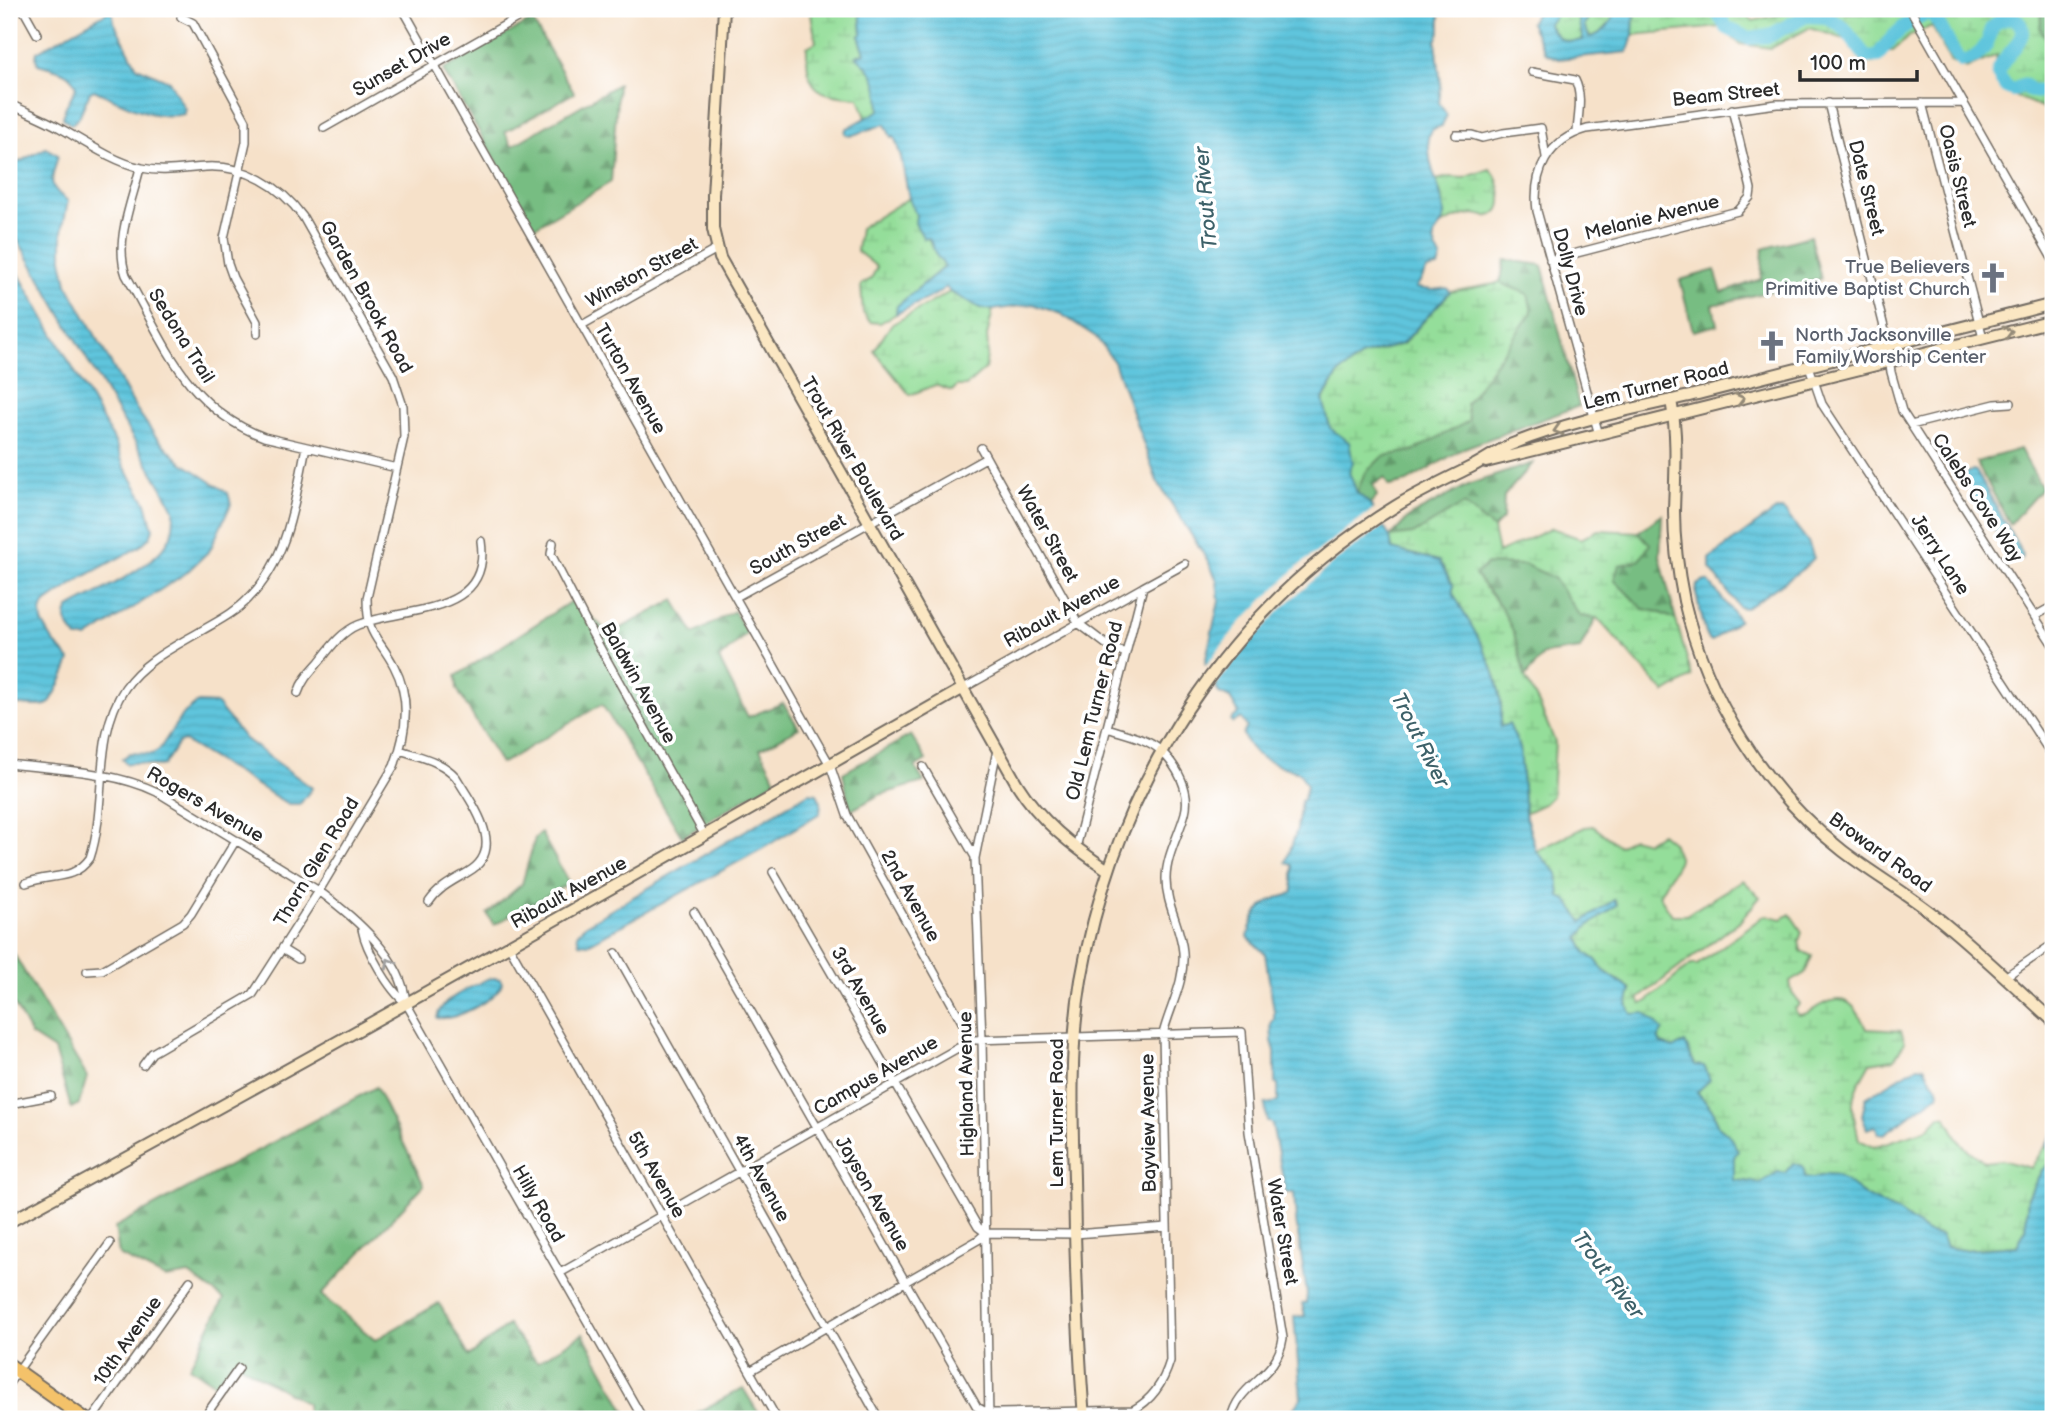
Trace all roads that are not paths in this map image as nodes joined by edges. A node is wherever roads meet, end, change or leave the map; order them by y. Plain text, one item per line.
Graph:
1 (23, 9) edge
2 (402, 9) edge
3 (533, 9) edge
4 (724, 9) edge
5 (1910, 9) edge
6 (181, 17) dead end
7 (37, 34) dead end
8 (435, 65) junction
9 (1532, 72) dead end
10 (1828, 103) junction
11 (1923, 103) junction
12 (1964, 103) junction
13 (9, 107) edge
14 (1732, 109) junction
15 (324, 128) dead end
16 (1577, 132) junction
17 (1456, 135) dead end
18 (1546, 157) junction
19 (140, 168) junction
20 (238, 172) junction
21 (717, 249) junction
22 (1550, 260) junction
23 (2053, 260) edge
24 (2053, 304) edge
25 (2053, 321) edge
26 (1978, 323) junction
27 (582, 325) junction
28 (257, 334) dead end
29 (1983, 338) junction
30 (1888, 346) junction
31 (1890, 362) junction
32 (1809, 366) junction
33 (1813, 381) junction
34 (1671, 400) junction
35 (2011, 403) dead end
36 (1674, 416) junction
37 (1595, 420) junction
38 (1911, 425) junction
39 (1599, 435) junction
40 (306, 447) junction
41 (981, 448) dead end
42 (986, 458) junction
43 (1476, 464) junction
44 (397, 468) junction
45 (869, 523) junction
46 (481, 541) dead end
47 (553, 543) dead end
48 (1185, 564) dead end
49 (1143, 587) junction
50 (736, 597) junction
51 (2053, 606) edge
52 (2035, 616) junction
53 (368, 622) junction
54 (1079, 623) junction
55 (2053, 645) edge
56 (1126, 653) junction
57 (962, 689) junction
58 (298, 693) dead end
59 (1107, 728) junction
60 (400, 750) junction
61 (997, 750) junction
62 (1161, 751) junction
63 (2053, 757) edge
64 (9, 764) edge
65 (830, 765) junction
66 (923, 767) dead end
67 (102, 776) junction
68 (705, 836) junction
69 (236, 840) junction
70 (1076, 848) junction
71 (975, 858) junction
72 (1108, 870) junction
73 (773, 872) dead end
74 (26, 883) dead end
75 (319, 891) junction
76 (429, 902) dead end
77 (694, 912) dead end
78 (2053, 944) edge
79 (509, 946) junction
80 (282, 949) junction
81 (616, 953) dead end
82 (298, 959) dead end
83 (87, 971) dead end
84 (2005, 977) junction
85 (406, 1003) junction
86 (2053, 1021) edge
87 (1242, 1032) joint
88 (1163, 1034) junction
89 (1074, 1037) junction
90 (982, 1039) junction
91 (972, 1040) junction
92 (143, 1065) dead end
93 (895, 1083) junction
94 (51, 1096) dead end
95 (9, 1104) edge
96 (817, 1128) junction
97 (740, 1172) junction
98 (661, 1217) junction
99 (10, 1219) edge
100 (1167, 1227) junction
101 (986, 1233) junction
102 (1075, 1234) junction
103 (110, 1243) dead end
104 (560, 1273) junction
105 (190, 1281) dead end
106 (904, 1282) junction
107 (827, 1328) junction
108 (13, 1368) edge
109 (239, 1368) dead end
110 (750, 1371) junction
111 (9, 1383) edge
112 (1084, 1415) edge
113 (988, 1416) edge
114 (85, 1419) edge
115 (92, 1419) edge
116 (203, 1419) edge
117 (643, 1419) edge
118 (777, 1419) edge
119 (879, 1419) edge
120 (1231, 1419) edge

1 - 7 street
2 - 8 street, Turton Avenue
3 - 8 street, Sunset Drive
4 - 21 main road, Trout River Boulevard
5 - 12 street
6 - 20 street
8 - 15 street, Sunset Drive
8 - 27 street, Turton Avenue
9 - 16 street
10 - 11 street, Beam Street
10 - 14 street, Beam Street
10 - 30 street, Date Street
11 - 12 street, Beam Street
11 - 26 street, Oasis Street
12 - 23 street
13 - 19 street, Garden Brook Road
14 - 16 street, Beam Street
14 - 22 street, Melanie Avenue
16 - 18 street
17 - 18 street
18 - 22 street, Dolly Drive
19 - 20 street, Garden Brook Road
19 - 40 street, Sedona Trail
20 - 28 street
20 - 44 street, Garden Brook Road
21 - 27 street, Winston Street
21 - 45 main road, Trout River Boulevard
22 - 37 street, Dolly Drive
24 - 26 main road, Lem Turner Road
29 -> 25 main road, Lem Turner Road
26 - 29 street, Oasis Street
26 - 30 main road, Lem Turner Road
27 - 50 street, Turton Avenue
29 - 31 main road, Lem Turner Road
30 - 31 street, Date Street
30 - 32 main road, Lem Turner Road
31 - 33 main road, Lem Turner Road
31 - 38 street, Calebs Cove Way
32 - 33 street, Jerry Lane
32 - 34 main road, Lem Turner Road
36 -> 33 main road, Lem Turner Road
33 - 63 street, Jerry Lane
34 - 36 main road, Broward Road
34 - 37 main road, Lem Turner Road
35 - 38 street
36 - 39 main road, Lem Turner Road
36 - 84 main road, Broward Road
37 - 39 street, Dolly Drive
37 -> 43 main road, Lem Turner Road
38 - 52 street, Calebs Cove Way
39 - 43 main road, Lem Turner Road
40 - 44 street, Sedona Trail
40 - 67 street
41 - 42 street, Water Street
42 - 45 street, South Street
42 - 54 street, Water Street
43 - 62 main road, Lem Turner Road
44 - 53 street, Garden Brook Road
45 - 50 street, South Street
45 - 57 main road, Trout River Boulevard
46 - 53 street
47 - 68 street, Baldwin Avenue
48 - 49 street
49 - 54 street, Ribault Avenue
49 - 56 street, Old Lem Turner Road
50 - 65 street, Turton Avenue
51 - 52 street
52 - 55 street, Calebs Cove Way
53 - 58 street
53 - 60 street, Thorn Glen Road
54 - 56 street, Water Street
54 - 57 street, Ribault Avenue
56 - 59 street, Old Lem Turner Road
57 - 61 main road, Trout River Boulevard
57 - 65 main road, Ribault Avenue
59 - 62 street, Bayview Avenue
59 - 70 street, Old Lem Turner Road
60 - 75 street, Thorn Glen Road
60 - 76 street
61 - 70 main road, Trout River Boulevard
61 - 71 street, Highland Avenue
62 - 72 main road, Lem Turner Road
62 - 88 street, Bayview Avenue
64 - 67 street, Rogers Avenue
65 - 68 main road, Ribault Avenue
65 - 91 street, 2nd Avenue
66 - 71 street
67 - 69 street, Rogers Avenue
67 - 74 street
68 - 79 main road, Ribault Avenue
69 - 75 street, Rogers Avenue
69 - 83 street
70 - 72 main road, Trout River Boulevard
71 - 90 street, Highland Avenue
72 - 89 main road, Lem Turner Road
73 - 93 street, 3rd Avenue
75 - 80 street, Thorn Glen Road
75 - 85 street, Rogers Avenue
77 - 96 street, Jayson Avenue
78 - 84 street
79 - 85 main road, Ribault Avenue
79 - 98 street, 5th Avenue
80 - 82 street
80 - 92 street, Thorn Glen Road
81 - 97 street, 4th Avenue
84 - 86 main road, Broward Road
85 - 99 main road, Ribault Avenue
85 - 104 street, Hilly Road
87 - 88 street, Campus Avenue
87 - 120 street, Water Street
88 - 89 street, Campus Avenue
88 - 100 street, Bayview Avenue
89 - 90 street, Campus Avenue
89 - 102 main road, Lem Turner Road
90 - 91 street, Campus Avenue
90 - 101 street, Highland Avenue
91 - 93 street, Campus Avenue
93 - 96 street, Campus Avenue
93 - 101 street, 3rd Avenue
94 - 95 street
96 - 97 street, Campus Avenue
96 - 106 street, Jayson Avenue
97 - 98 street, Campus Avenue
97 - 107 street, 4th Avenue
98 - 104 street, Campus Avenue
98 - 110 street, 5th Avenue
100 - 102 street
100 - 112 street, Bayview Avenue
101 - 102 street
101 - 106 street
101 - 113 street, Highland Avenue
102 - 112 main road, Lem Turner Road
103 - 108 street
104 - 117 street, Hilly Road
105 - 115 street, 10th Avenue
106 - 107 street
106 - 113 street, Jayson Avenue
107 - 110 street
107 - 119 street, 4th Avenue
108 - 111 street
108 - 114 main road
109 - 116 street
110 - 118 street, 5th Avenue
112 - 113 street, Bayview Avenue

